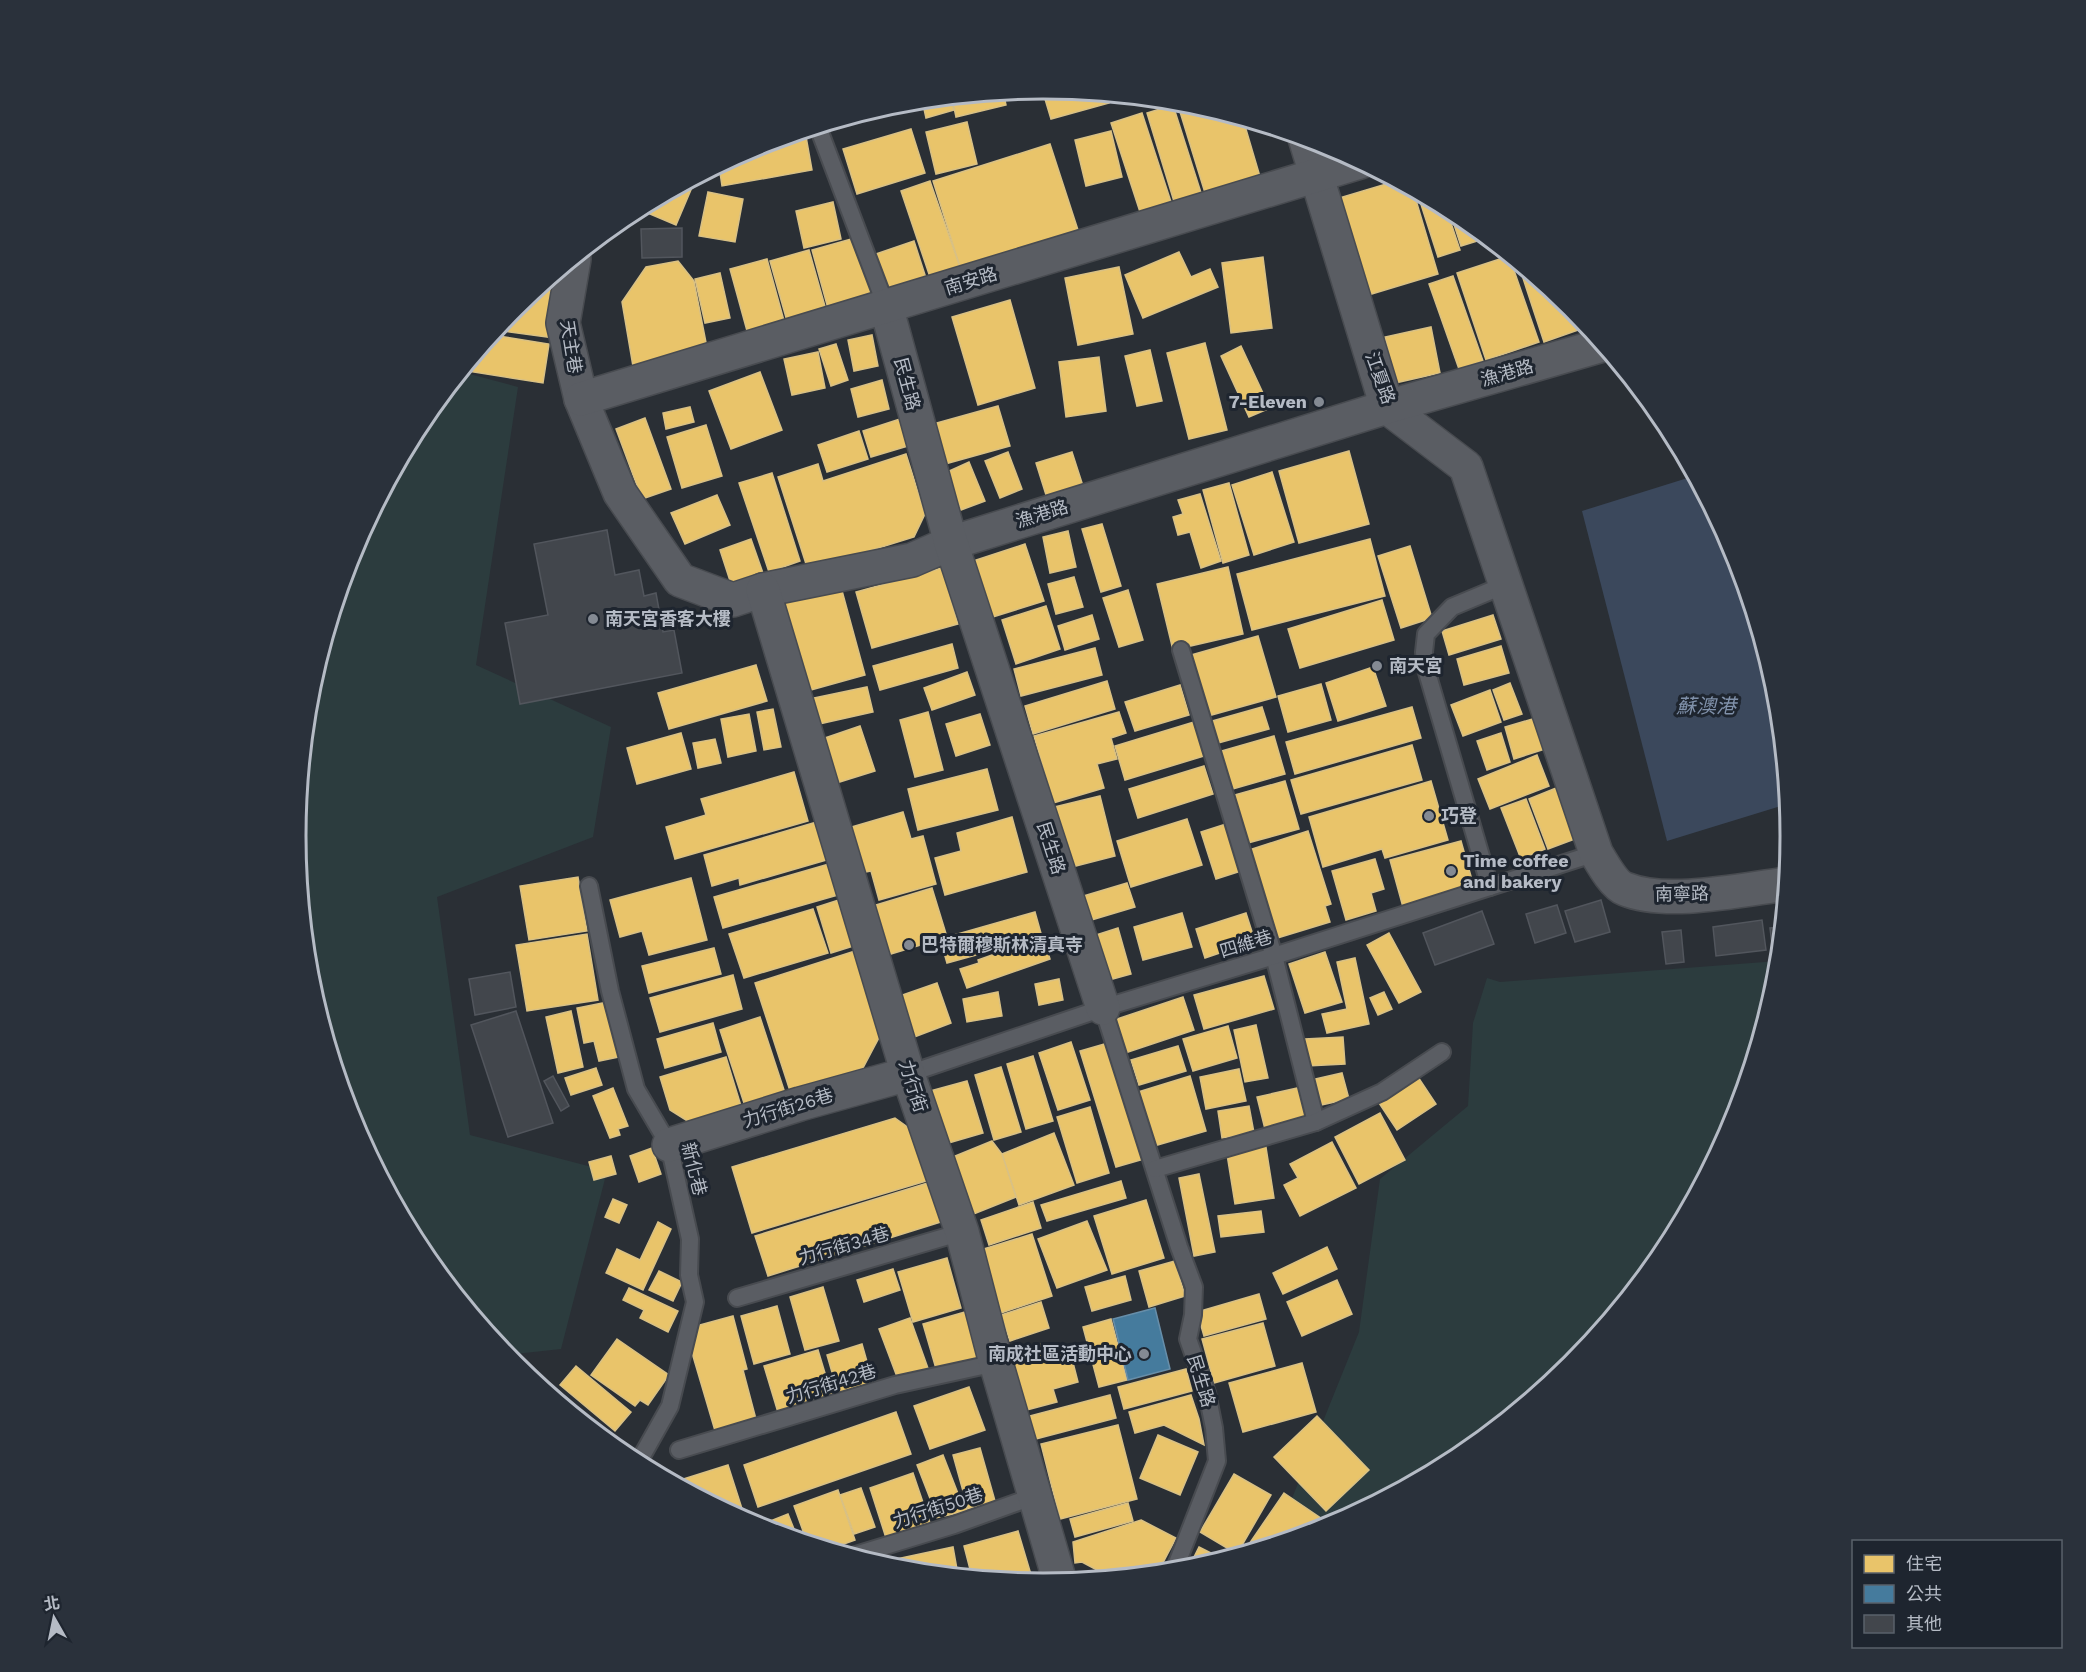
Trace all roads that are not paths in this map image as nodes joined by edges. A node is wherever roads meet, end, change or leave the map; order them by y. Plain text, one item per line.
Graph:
1 (821, 134) edge
2 (1308, 149) edge
3 (1348, 166) edge
4 (1316, 176) junction
5 (572, 269) edge
6 (886, 306) junction
7 (1595, 347) edge
8 (581, 399) junction
9 (1387, 407) junction
10 (951, 543) junction
11 (1507, 584) junction
12 (763, 590) junction
13 (1181, 650) dead end
14 (1596, 853) junction
15 (1778, 885) edge
16 (590, 886) dead end
17 (1490, 887) junction
18 (1274, 956) junction
19 (1103, 1008) junction
20 (1442, 1052) dead end
21 (908, 1074) junction
22 (1316, 1122) junction
23 (669, 1145) junction
24 (1155, 1169) junction
25 (962, 1232) junction
26 (737, 1298) dead end
27 (996, 1363) junction
28 (679, 1450) dead end
29 (643, 1454) edge
30 (1035, 1496) junction
31 (867, 1551) edge
32 (1178, 1560) edge
33 (1057, 1572) edge

1 - 6 lane, 民生路
2 - 4 street, 江夏路
3 - 4 street, 南安路
4 - 6 street, 南安路
4 - 9 street, 江夏路
5 - 8 street, 天主巷
6 - 8 street, 南安路
6 - 10 street, 民生路
7 - 9 street, 漁港路
8 - 12 street, 漁港路
9 - 10 street, 漁港路
9 - 11 street, 江夏路
10 - 12 street, 漁港路
10 - 19 street, 民生路
11 - 14 street, 江夏路
11 - 17 lane
12 - 21 street, 力行街
13 - 18 lane
14 - 15 street, 南寧路
14 - 17 lane, 四維巷
16 - 23 lane, 新化巷
17 - 18 lane, 四維巷
18 - 19 lane, 四維巷
18 - 22 lane
19 - 21 lane, 四維巷
19 - 24 lane, 民生路
20 - 22 lane
21 - 23 street, 力行街26巷
21 - 25 street, 力行街
22 - 24 lane
23 - 29 lane, 新化巷
24 - 32 lane, 民生路
25 - 26 lane, 力行街34巷
25 - 27 street, 力行街
27 - 28 lane, 力行街42巷
27 - 30 street, 力行街
30 - 31 lane, 力行街50巷
30 - 33 street, 力行街

